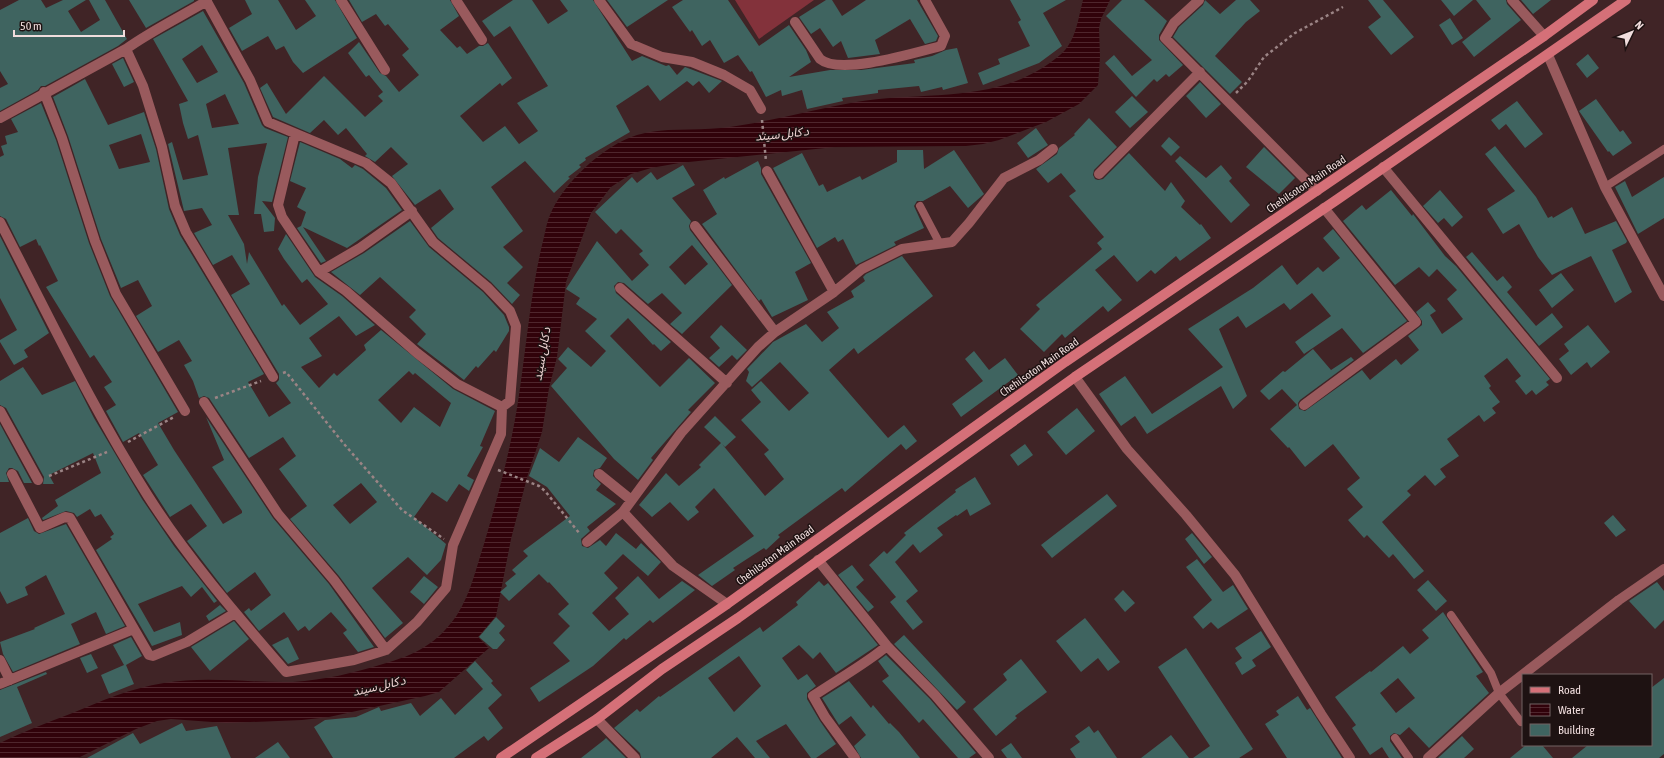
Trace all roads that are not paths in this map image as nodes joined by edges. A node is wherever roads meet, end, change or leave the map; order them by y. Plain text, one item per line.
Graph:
1 (341, 0) edge
2 (456, 0) edge
3 (599, 0) edge
4 (925, 0) edge
5 (1199, 0) edge
6 (1512, 0) edge
7 (1593, 0) edge
8 (1626, 0) edge
9 (206, 1) edge
10 (795, 22) dead end
11 (1544, 36) junction
12 (482, 40) dead end
13 (126, 49) junction
14 (1548, 55) junction
15 (385, 70) dead end
16 (1200, 72) junction
17 (44, 92) junction
18 (761, 109) road end
19 (0, 118) edge
20 (295, 134) junction
21 (1053, 149) dead end
22 (1664, 149) edge
23 (1356, 165) junction
24 (1384, 167) junction
25 (767, 171) road end
26 (1099, 174) dead end
27 (1366, 179) junction
28 (1605, 187) junction
29 (1317, 191) junction
30 (920, 206) dead end
31 (1324, 208) junction
32 (412, 211) junction
33 (0, 222) edge
34 (695, 226) dead end
35 (940, 244) junction
36 (319, 272) junction
37 (620, 288) dead end
38 (834, 292) junction
39 (1664, 296) edge
40 (775, 332) junction
41 (273, 377) dead end
42 (1075, 377) junction
43 (1556, 378) dead end
44 (727, 383) junction
45 (204, 402) dead end
46 (1304, 405) dead end
47 (502, 407) junction
48 (0, 411) edge
49 (185, 411) dead end
50 (12, 474) dead end
51 (599, 474) dead end
52 (38, 480) dead end
53 (630, 499) junction
54 (622, 512) junction
55 (587, 542) road end
56 (818, 560) junction
57 (1664, 568) edge
58 (727, 604) junction
59 (235, 613) junction
60 (1450, 615) dead end
61 (129, 631) dead end
62 (887, 646) junction
63 (386, 650) junction
64 (0, 660) edge
65 (1524, 674) edge
66 (1522, 675) edge
67 (10, 680) junction
68 (0, 684) edge
69 (1499, 693) junction
70 (597, 719) junction
71 (1521, 722) dead end
72 (1395, 738) dead end
73 (501, 758) edge
74 (536, 758) edge
75 (635, 758) edge
76 (855, 758) edge
77 (989, 758) edge
78 (1350, 758) edge
79 (1409, 758) edge
80 (1428, 758) edge

1 - 15 street
2 - 12 street
3 - 18 street
4 - 10 street
5 - 16 street
6 - 11 street
7 - 11 main road, Chehilsoton Main Road
8 - 14 main road
9 - 13 street
9 - 20 street
11 - 23 main road, Chehilsoton Main Road
13 - 17 street
13 - 41 street
14 - 24 main road
14 - 28 street
16 - 26 street
16 - 29 street
17 - 19 street
17 - 49 street
20 - 32 street
20 - 36 street
21 - 35 street
22 - 28 lane
23 - 27 main road
23 - 29 main road, Chehilsoton Main Road
24 - 27 main road
24 - 43 street
25 - 38 street
27 - 31 main road
28 - 39 street
29 - 58 main road, Chehilsoton Main Road
30 - 35 lane
31 - 42 main road
31 - 46 street
32 - 36 street
32 - 47 street
33 - 59 street
34 - 40 street
35 - 38 street
36 - 47 street
37 - 44 street
38 - 40 street
40 - 44 street
42 - 56 main road
42 - 78 street
44 - 53 street
45 - 63 street
47 - 63 street
48 - 52 street
50 - 59 street
51 - 53 street
53 - 54 street
54 - 55 street
54 - 58 street
56 - 62 street
56 - 70 main road
57 - 65 street
58 - 73 main road, Chehilsoton Main Road
59 - 63 street
60 - 69 lane
61 - 67 street
62 - 76 street
62 - 77 street
64 - 67 street
66 - 69 street
67 - 68 street
69 - 71 lane
69 - 80 street
70 - 74 main road
70 - 75 street
72 - 79 lane

